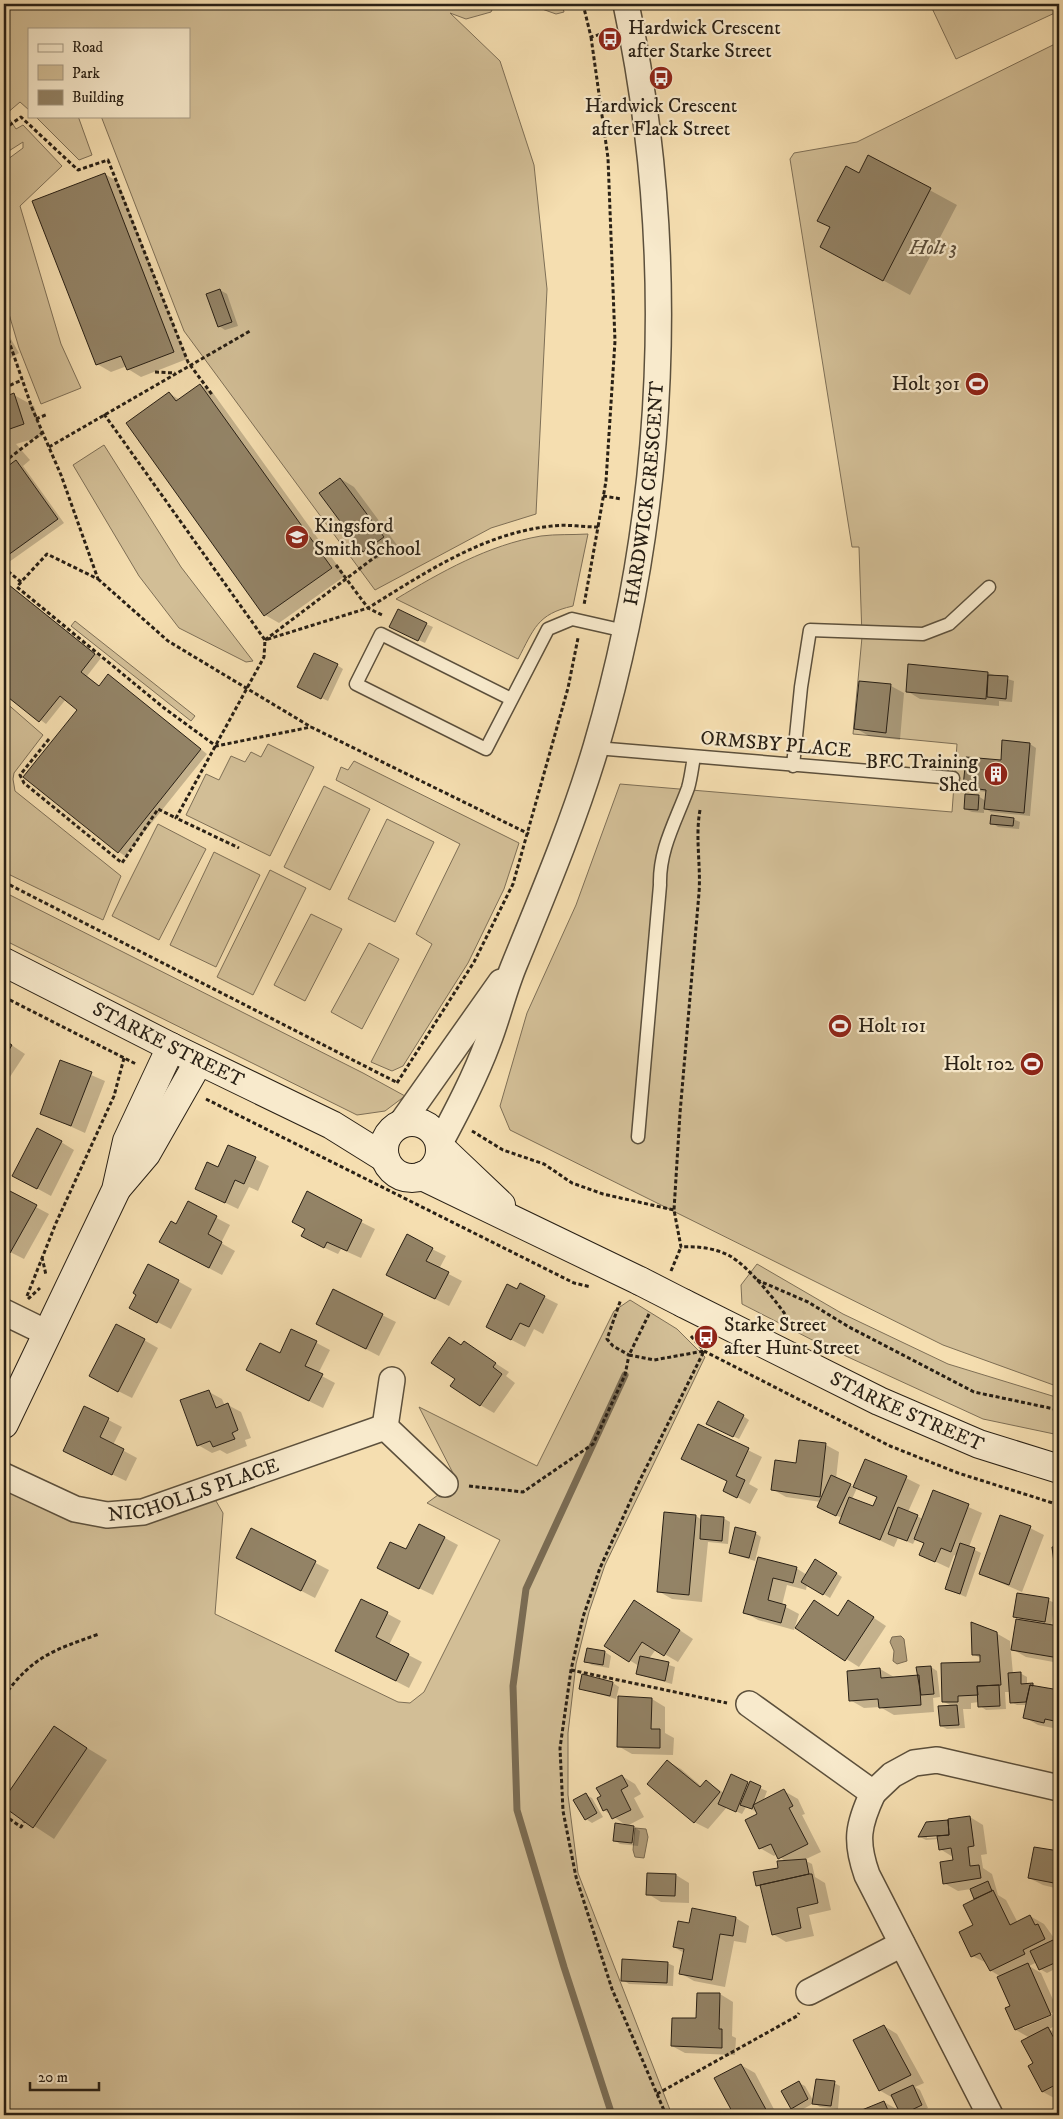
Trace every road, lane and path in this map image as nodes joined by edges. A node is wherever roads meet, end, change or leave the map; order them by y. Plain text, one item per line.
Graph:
1 (583, 4) edge
2 (626, 4) edge
3 (612, 31) dead end
4 (591, 37) junction
5 (4, 129) edge
6 (4, 327) edge
7 (250, 331) dead end
8 (190, 365) junction
9 (155, 372) dead end
10 (176, 373) junction
11 (22, 380) junction
12 (4, 388) edge
13 (213, 396) dead end
14 (48, 414) dead end
15 (104, 414) junction
16 (36, 418) junction
17 (42, 433) junction
18 (49, 447) junction
19 (4, 462) edge
20 (598, 527) dead end
21 (373, 545) dead end
22 (4, 568) edge
23 (98, 579) junction
24 (21, 582) junction
25 (989, 587) dead end
26 (393, 620) dead end
27 (625, 630) junction
28 (265, 640) junction
29 (247, 688) junction
30 (511, 699) junction
31 (311, 727) junction
32 (49, 739) dead end
33 (216, 746) junction
34 (596, 748) junction
35 (694, 757) junction
36 (794, 766) junction
37 (953, 778) dead end
38 (702, 804) dead end
39 (176, 818) junction
40 (528, 834) dead end
41 (239, 848) dead end
42 (4, 882) edge
43 (4, 962) edge
44 (514, 966) junction
45 (4, 998) edge
46 (171, 1048) junction
47 (199, 1061) junction
48 (422, 1098) junction
49 (213, 1103) dead end
50 (454, 1116) junction
51 (332, 1125) junction
52 (396, 1128) junction
53 (638, 1137) dead end
54 (440, 1146) junction
55 (385, 1158) junction
56 (422, 1176) junction
57 (116, 1190) junction
58 (674, 1210) junction
59 (519, 1221) junction
60 (681, 1247) junction
61 (42, 1257) junction
62 (668, 1275) dead end
63 (754, 1278) junction
64 (574, 1282) dead end
65 (631, 1289) junction
66 (652, 1308) dead end
67 (4, 1312) edge
68 (47, 1333) junction
69 (8, 1338) dead end
70 (4, 1347) edge
71 (704, 1351) junction
72 (781, 1351) junction
73 (629, 1355) junction
74 (392, 1380) dead end
75 (1059, 1410) edge
76 (4, 1424) edge
77 (385, 1426) junction
78 (1059, 1469) edge
79 (4, 1476) edge
80 (445, 1484) joint
81 (1059, 1505) edge
82 (98, 1634) dead end
83 (571, 1670) junction
84 (4, 1696) edge
85 (749, 1704) joint
86 (1059, 1788) edge
87 (873, 1793) junction
88 (4, 1815) edge
89 (24, 1822) dead end
90 (902, 1944) junction
91 (809, 1992) joint
92 (656, 2094) junction
93 (666, 2115) edge
94 (990, 2115) edge

1 - 4 path
2 - 27 street, HARDWICK CRESCENT
3 - 4 path
4 - 20 path
5 - 8 path
6 - 11 path
7 - 8 path
8 - 10 path
8 - 13 path
9 - 10 path
10 - 15 path
11 - 12 path
11 - 16 path
14 - 16 path
15 - 18 path
15 - 28 path
16 - 17 path
17 - 18 path
17 - 19 path
18 - 23 path
21 - 28 path
22 - 24 path
23 - 24 path
23 - 29 path
24 - 33 path
25 - 36 lane
26 - 28 path
27 - 30 lane
27 - 34 street, HARDWICK CRESCENT
28 - 29 path
29 - 31 path
29 - 33 path
30 - 30 lane
31 - 33 path
31 - 40 path
32 - 39 path
33 - 39 path
34 - 35 lane, ORMSBY PLACE
34 - 44 street, HARDWICK CRESCENT
35 - 36 lane, ORMSBY PLACE
35 - 53 lane
36 - 37 lane, ORMSBY PLACE
38 - 58 path
39 - 41 path
42 - 48 path
43 - 46 street, STARKE STREET
44 - 48 street, HARDWICK CRESCENT
44 - 50 street, HARDWICK CRESCENT
45 - 61 path
46 - 47 street, STARKE STREET
46 - 57 street
47 - 51 street, STARKE STREET
47 - 57 street
48 - 52 street, HARDWICK CRESCENT
49 - 64 path
50 - 54 street, HARDWICK CRESCENT
50 - 58 path
51 - 52 street, STARKE STREET
51 - 55 street, STARKE STREET
52 - 54 street
52 - 55 street
54 - 56 street
54 - 59 street, STARKE STREET
55 - 56 street
56 - 59 street, STARKE STREET
57 - 68 street
58 - 60 path
59 - 65 street, STARKE STREET
60 - 62 path
60 - 63 path
61 - 61 path
63 - 72 path
63 - 75 path
65 - 72 street, STARKE STREET, bridge
65 - 73 path
66 - 73 path
67 - 68 street
68 - 76 street
69 - 70 path
71 - 73 path
71 - 81 path
71 - 83 path
72 - 78 street, STARKE STREET
73 - 80 path
74 - 77 street
77 - 79 street, NICHOLLS PLACE
77 - 80 street
82 - 84 path
83 - 85 path
83 - 92 path
85 - 87 street
86 - 87 street
87 - 90 street
88 - 89 path
90 - 91 street
90 - 94 street
91 - 92 path
92 - 93 path

